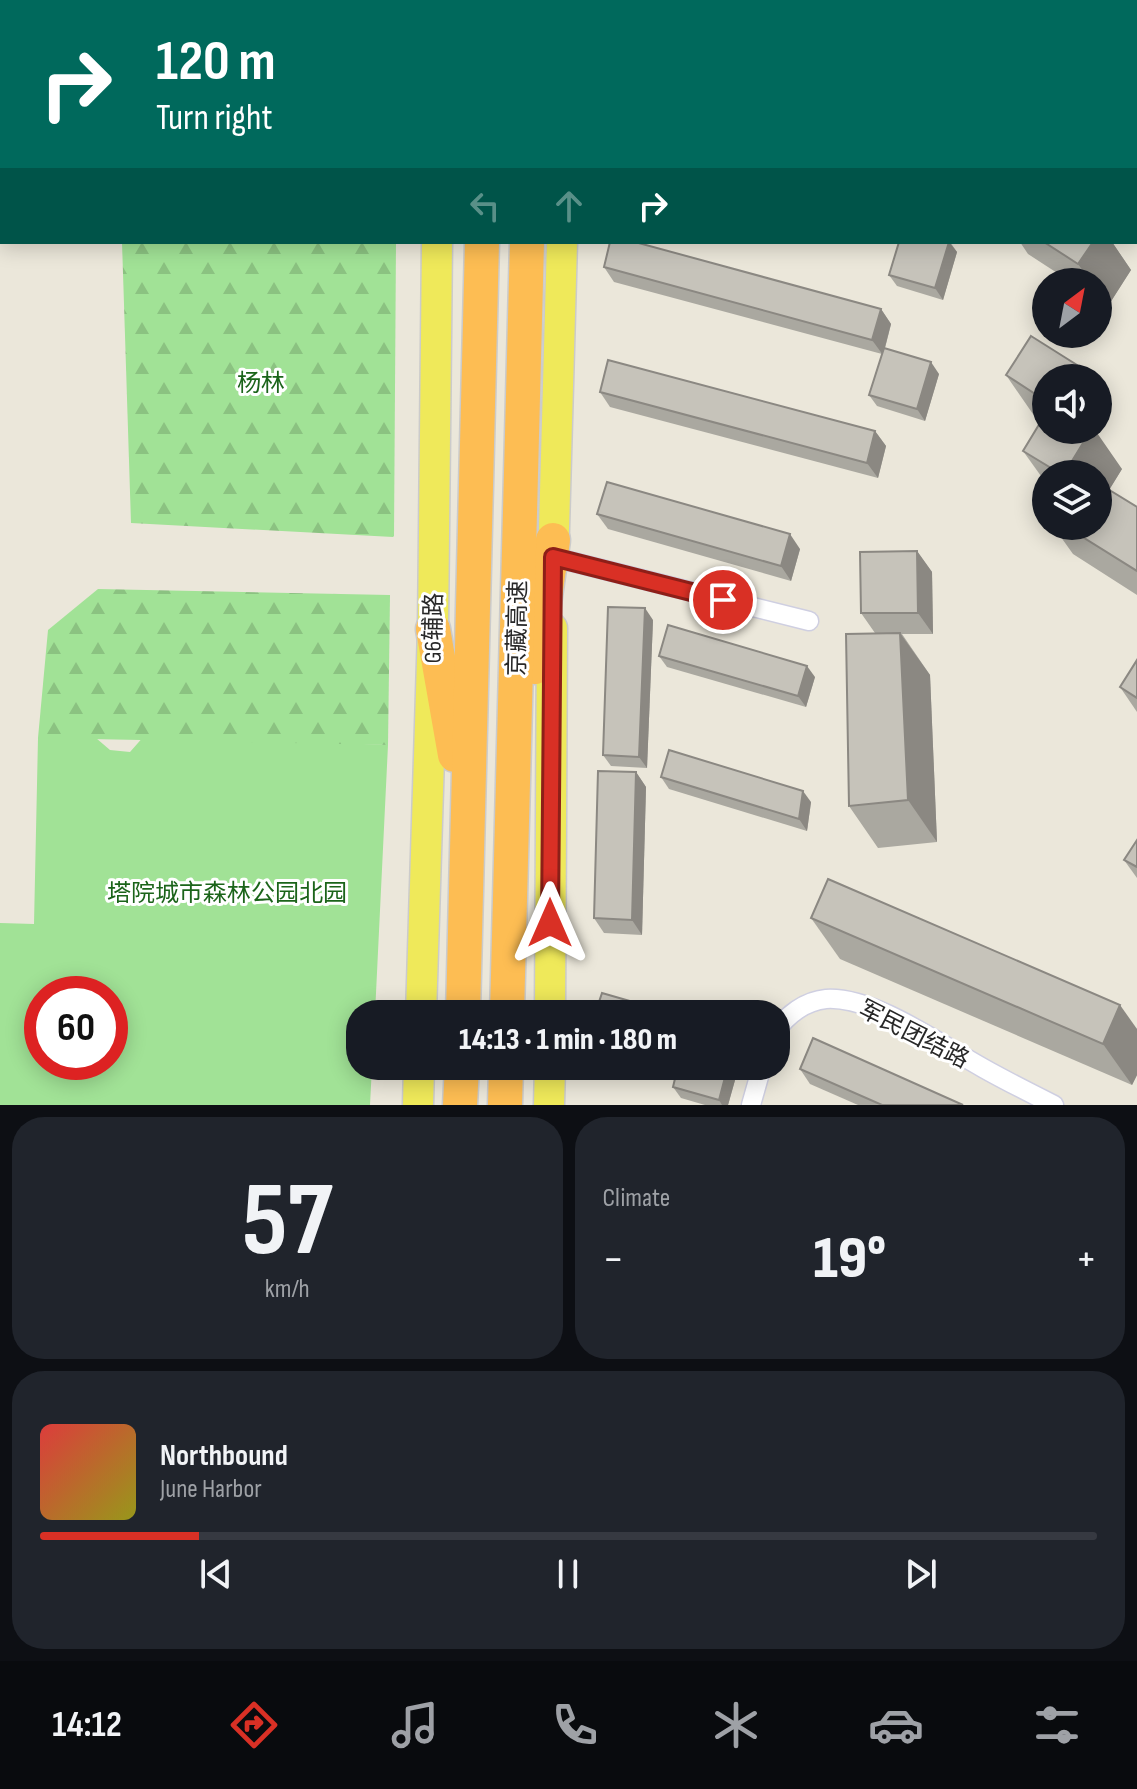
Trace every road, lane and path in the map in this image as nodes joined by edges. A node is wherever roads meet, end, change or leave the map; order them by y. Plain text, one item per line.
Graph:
1 (437, 244) edge
2 (482, 244) edge
3 (527, 244) edge
4 (562, 244) edge
5 (553, 549) junction
6 (809, 621) dead end
7 (433, 629) junction
8 (512, 830) junction
9 (468, 835) junction
10 (510, 919) junction
11 (421, 1000) edge
12 (463, 1000) edge
13 (507, 1000) edge
14 (530, 1000) edge
15 (550, 1000) edge
16 (790, 1015) edge
17 (419, 1080) edge
18 (461, 1080) edge
19 (506, 1080) edge
20 (550, 1080) edge
21 (758, 1080) edge
22 (418, 1105) edge
23 (460, 1105) edge
24 (505, 1105) edge
25 (549, 1105) edge
26 (751, 1105) edge
27 (1054, 1105) edge

1 - 7 main road, G6辅路
2 - 9 highway, 京藏高速
3 - 8 highway, 京藏高速
4 - 5 main road
5 - 6 street
5 - 8 highway
5 - 15 main road
7 - 9 highway
7 - 11 main road, G6辅路
8 - 10 highway, 京藏高速
9 - 12 highway, 京藏高速
10 - 13 highway, 京藏高速
10 - 14 highway
16 - 27 street, 军民团结路
17 - 22 main road
18 - 23 highway
19 - 24 highway
20 - 25 main road
21 - 26 street

